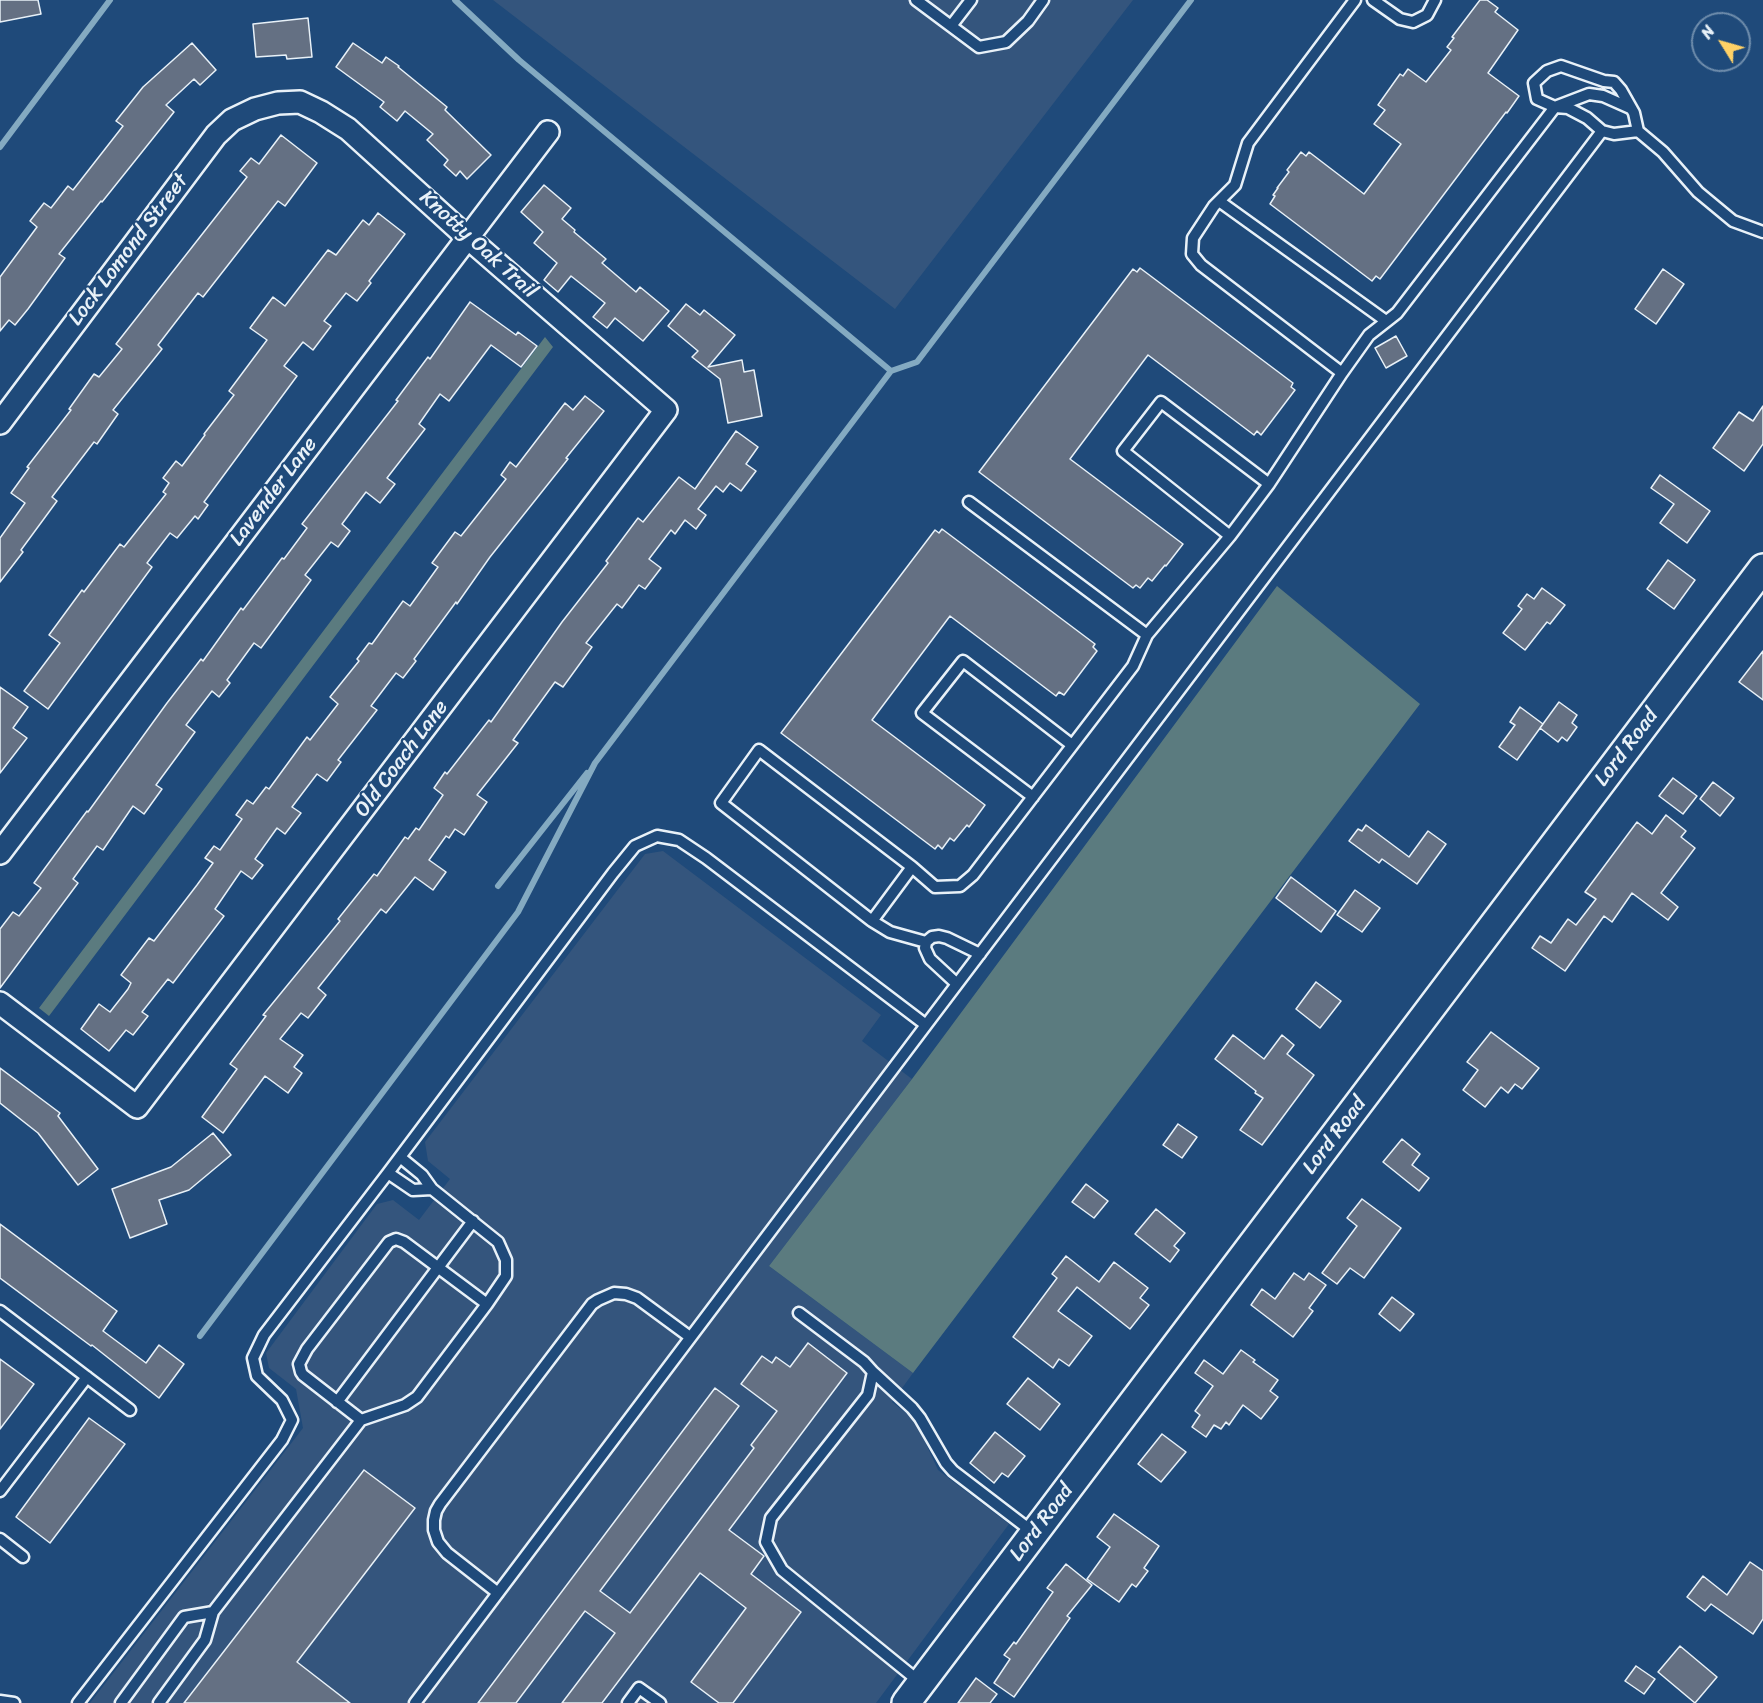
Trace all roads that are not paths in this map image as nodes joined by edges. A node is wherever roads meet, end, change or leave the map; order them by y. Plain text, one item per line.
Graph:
1 (916, 0) edge
2 (1043, 0) edge
3 (1355, 0) edge
4 (1373, 0) edge
5 (1435, 0) edge
6 (966, 2) edge
7 (951, 26) junction
8 (1604, 81) junction
9 (1603, 96) junction
10 (278, 103) joint
11 (1555, 107) junction
12 (1630, 108) junction
13 (1602, 131) junction
14 (1638, 131) junction
15 (548, 132) dead end
16 (1219, 201) junction
17 (1763, 232) edge
18 (468, 238) junction
19 (1386, 321) junction
20 (1342, 373) junction
21 (666, 410) joint
22 (0, 423) edge
23 (1269, 484) junction
24 (969, 502) dead end
25 (1230, 536) junction
26 (1763, 568) edge
27 (1147, 635) junction
28 (1072, 746) junction
29 (1033, 797) junction
30 (0, 853) edge
31 (912, 867) junction
32 (872, 921) junction
33 (926, 942) junction
34 (980, 954) junction
35 (957, 984) junction
36 (0, 1003) edge
37 (926, 1025) junction
38 (400, 1157) junction
39 (388, 1173) junction
40 (432, 1189) junction
41 (473, 1221) junction
42 (438, 1268) junction
43 (487, 1304) junction
44 (0, 1311) edge
45 (799, 1313) dead end
46 (690, 1337) junction
47 (873, 1372) junction
48 (87, 1377) junction
49 (337, 1402) junction
50 (130, 1410) dead end
51 (361, 1420) junction
52 (0, 1491) edge
53 (1034, 1533) junction
54 (0, 1539) edge
55 (23, 1557) dead end
56 (498, 1593) junction
57 (213, 1612) junction
58 (914, 1693) edge
59 (0, 1701) edge
60 (14, 1703) edge
61 (78, 1703) edge
62 (120, 1703) edge
63 (159, 1703) edge
64 (415, 1703) edge
65 (628, 1703) edge
66 (660, 1703) edge

1 - 7 lane
2 - 7 lane
3 - 16 lane
4 - 5 lane
6 - 7 lane
8 - 9 lane
8 - 11 lane
8 - 12 lane
9 - 11 lane
9 - 12 lane
10 - 18 street, Knotty Oak Trail
10 - 22 street, Lock Lomond Street
11 - 13 lane
11 - 19 lane
12 - 14 lane
13 - 14 lane
13 - 34 lane
14 - 17 lane
15 - 18 street, Lavender Lane
16 - 19 lane
16 - 20 lane
18 - 21 street, Knotty Oak Trail
18 - 30 street, Lavender Lane
19 - 20 lane
20 - 23 lane
21 - 36 street, Old Coach Lane
23 - 25 lane
23 - 25 lane
24 - 27 lane
25 - 27 lane
26 - 53 street, Lord Road
27 - 28 lane
28 - 29 lane
28 - 29 lane
29 - 31 lane
31 - 32 lane
31 - 32 lane
32 - 33 lane
33 - 34 lane
33 - 35 lane
34 - 35 lane
35 - 37 lane
37 - 38 lane
37 - 46 lane
38 - 39 lane
38 - 40 lane
39 - 40 lane
39 - 61 lane
40 - 41 lane
41 - 42 lane
41 - 43 lane
42 - 43 lane
42 - 49 lane
42 - 49 lane
43 - 51 lane
44 - 48 lane
45 - 47 lane
46 - 56 lane
46 - 56 lane
47 - 53 lane
47 - 58 lane
48 - 50 lane
48 - 52 lane
49 - 51 lane
51 - 57 lane
53 - 58 street, Lord Road
54 - 55 lane
56 - 64 lane
57 - 62 lane
57 - 63 lane
59 - 60 lane
65 - 66 lane

